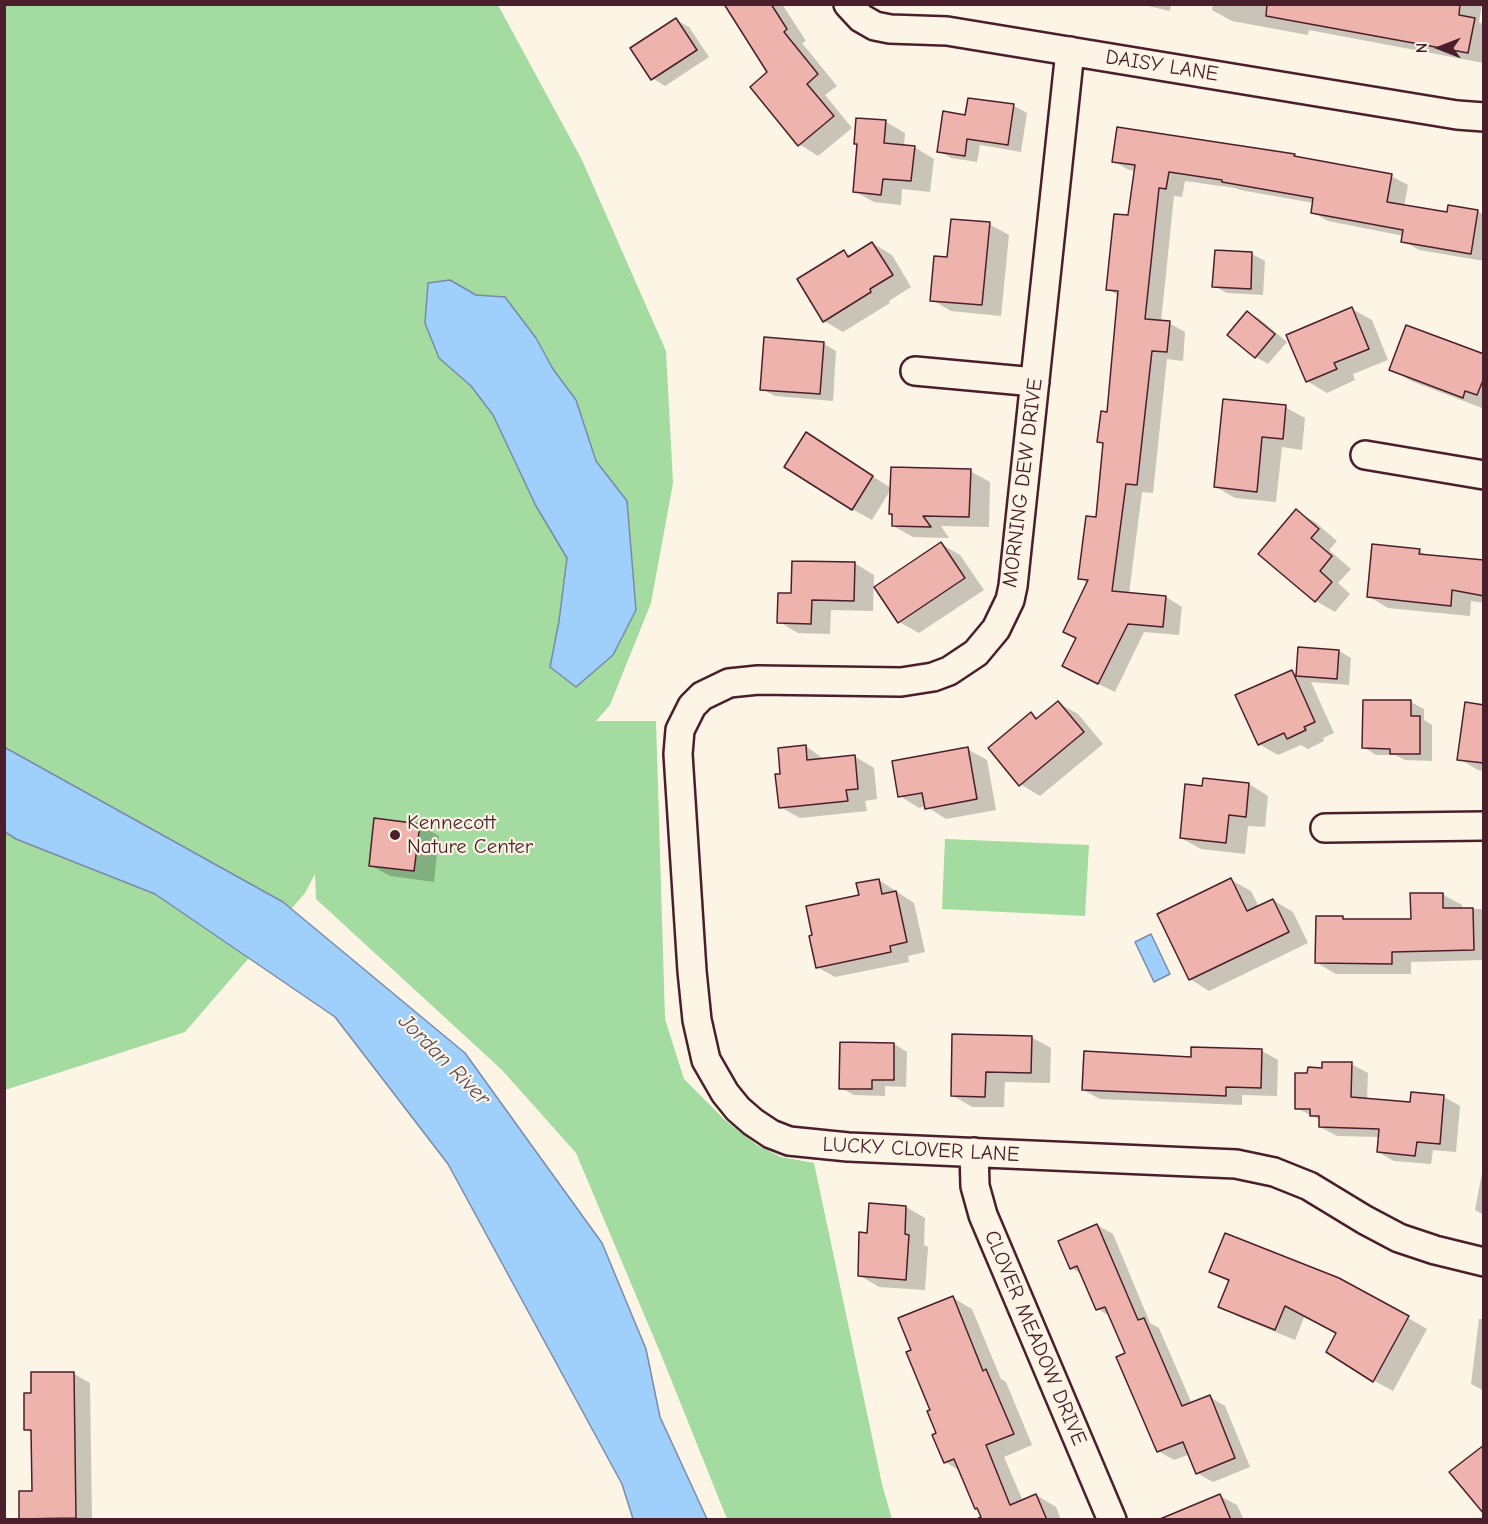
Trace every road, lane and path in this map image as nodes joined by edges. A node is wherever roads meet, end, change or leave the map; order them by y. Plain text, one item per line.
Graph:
1 (848, 4) edge
2 (1070, 51) junction
3 (1484, 117) edge
4 (915, 371) dead end
5 (1035, 382) junction
6 (1365, 455) dead end
7 (1484, 475) edge
8 (680, 730) joint
9 (1484, 826) edge
10 (1324, 828) dead end
11 (974, 1152) junction
12 (1484, 1262) edge
13 (1112, 1520) edge

1 - 2 street, DAISY LANE
2 - 3 street, DAISY LANE
2 - 5 street, MORNING DEW DRIVE
4 - 5 street
5 - 8 street, MORNING DEW DRIVE
6 - 7 street
8 - 11 street, LUCKY CLOVER LANE
9 - 10 street
11 - 12 street, LUCKY CLOVER LANE
11 - 13 street, CLOVER MEADOW DRIVE

